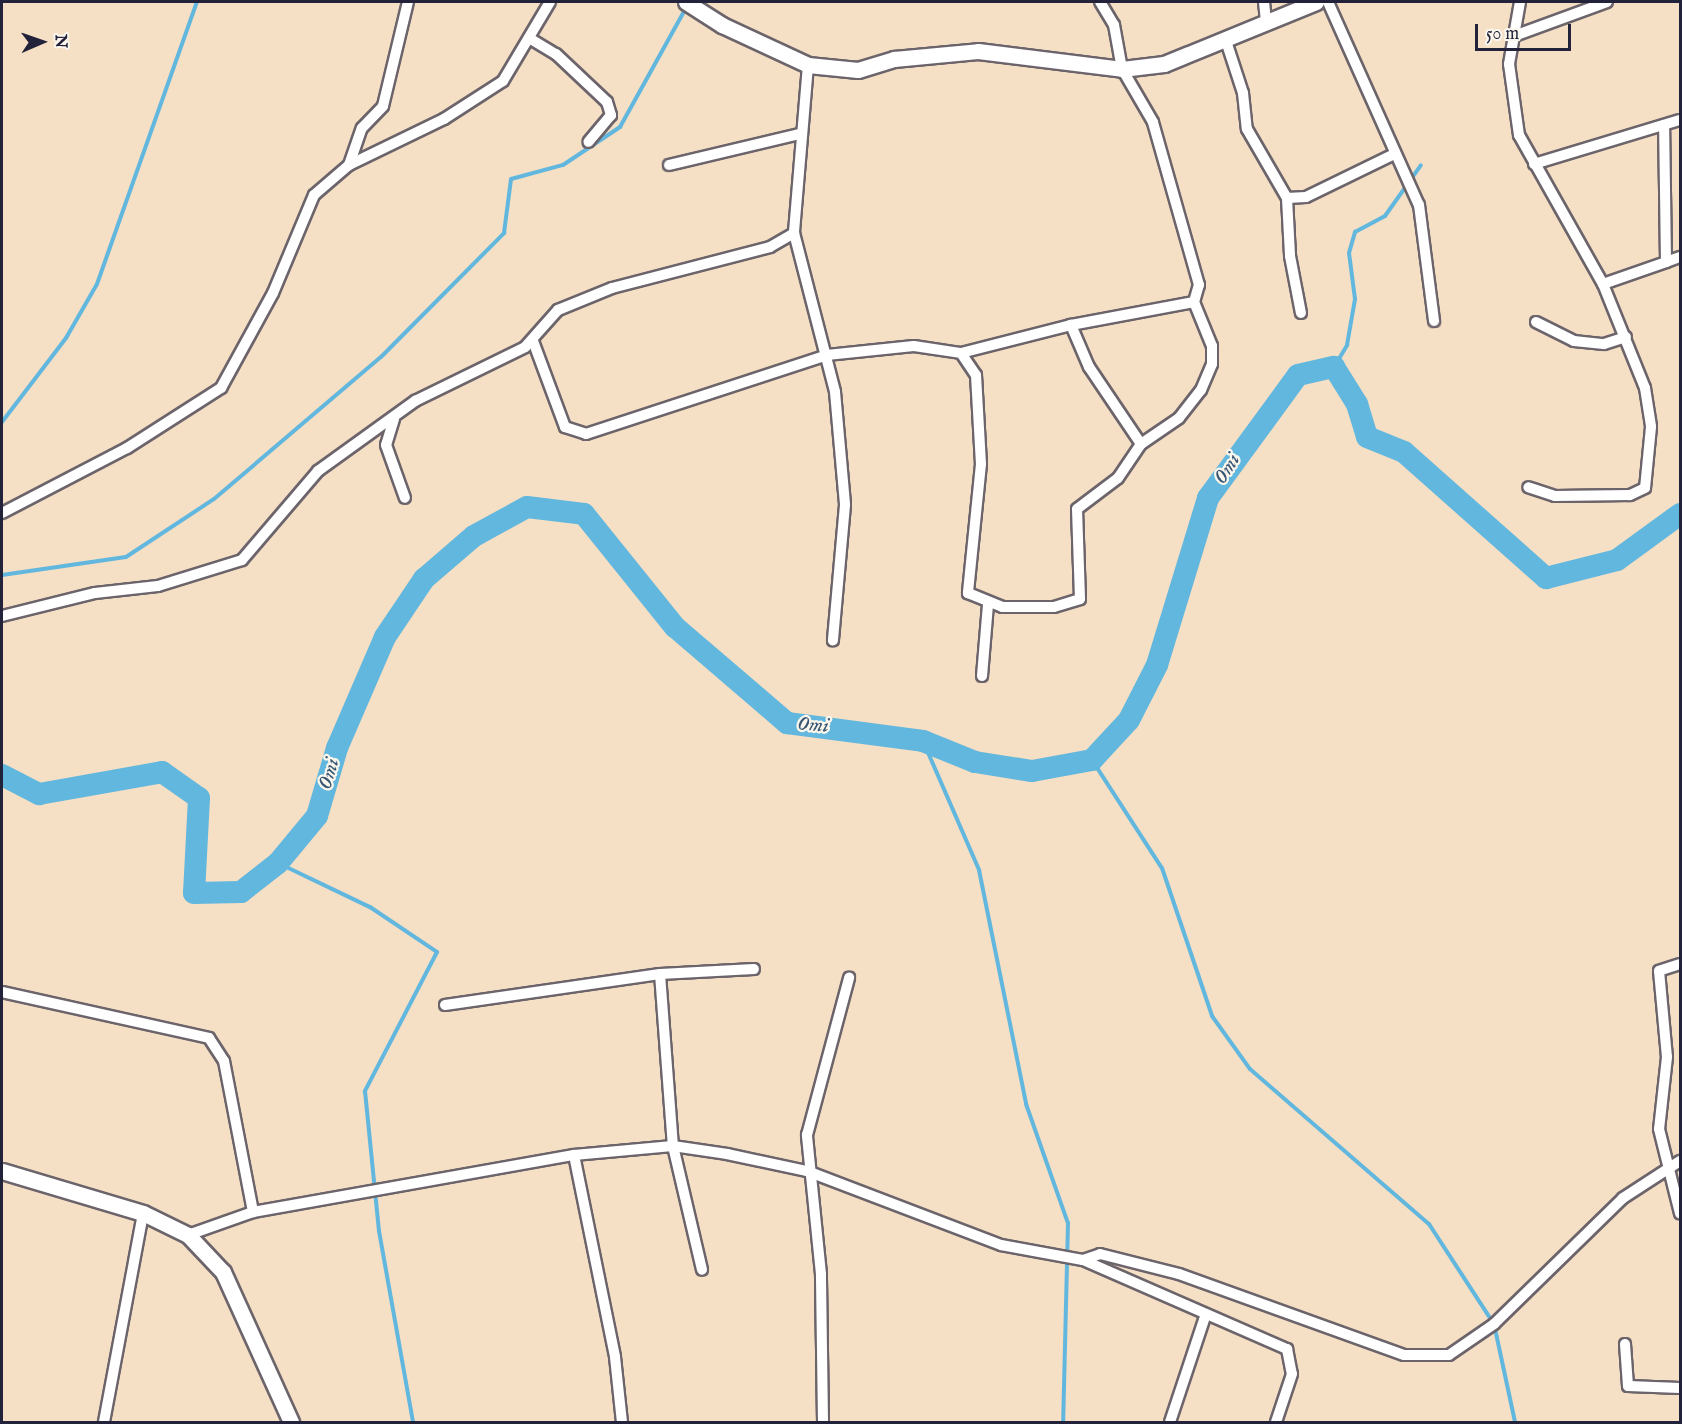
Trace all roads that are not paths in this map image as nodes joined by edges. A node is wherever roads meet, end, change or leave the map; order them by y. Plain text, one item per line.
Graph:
1 (408, 2) edge
2 (550, 2) edge
3 (686, 2) edge
4 (1100, 2) edge
5 (1264, 2) edge
6 (1316, 2) edge
7 (1328, 2) edge
8 (1520, 2) edge
9 (1607, 2) edge
10 (1266, 21) junction
11 (1514, 36) junction
12 (529, 38) junction
13 (1226, 41) junction
14 (808, 65) junction
15 (1122, 69) junction
16 (1680, 120) edge
17 (1664, 125) junction
18 (799, 134) junction
19 (588, 142) dead end
20 (1392, 154) junction
21 (1534, 164) junction
22 (349, 165) junction
23 (669, 165) dead end
24 (1287, 198) junction
25 (794, 233) junction
26 (1680, 257) edge
27 (1666, 262) junction
28 (1603, 284) junction
29 (1194, 302) junction
30 (1301, 313) dead end
31 (1434, 321) dead end
32 (1536, 322) dead end
33 (1071, 325) junction
34 (1626, 338) junction
35 (533, 341) junction
36 (961, 353) junction
37 (827, 355) junction
38 (398, 414) junction
39 (1141, 444) junction
40 (1527, 487) dead end
41 (405, 498) dead end
42 (2, 513) edge
43 (988, 603) junction
44 (2, 616) edge
45 (833, 640) dead end
46 (982, 676) dead end
47 (1680, 964) edge
48 (754, 969) dead end
49 (660, 974) junction
50 (849, 978) dead end
51 (2, 992) edge
52 (445, 1005) dead end
53 (673, 1146) junction
54 (574, 1155) junction
55 (1680, 1161) edge
56 (1669, 1166) junction
57 (2, 1171) edge
58 (807, 1171) junction
59 (253, 1212) junction
60 (142, 1213) junction
61 (1680, 1213) edge
62 (188, 1235) junction
63 (1083, 1260) junction
64 (702, 1270) dead end
65 (1204, 1317) junction
66 (1625, 1344) dead end
67 (1680, 1388) edge
68 (104, 1422) edge
69 (291, 1422) edge
70 (622, 1422) edge
71 (823, 1422) edge
72 (1170, 1422) edge
73 (1276, 1422) edge

1 - 22 street
2 - 12 street
3 - 14 street
4 - 15 street
5 - 10 street
6 - 10 street
7 - 20 street
8 - 11 street
9 - 11 street
10 - 13 street
11 - 21 street
12 - 19 street
12 - 22 street
13 - 15 street
13 - 24 street
14 - 15 street
14 - 18 street
15 - 29 street
16 - 17 street
17 - 21 street
17 - 27 street
18 - 23 street
18 - 25 street
20 - 24 street
20 - 31 street
21 - 28 street
22 - 42 street
24 - 30 street
25 - 35 street
25 - 37 street
26 - 27 street
27 - 28 street
28 - 34 street
29 - 33 street
29 - 39 street
32 - 34 street
33 - 36 street
33 - 39 street
34 - 40 street
35 - 37 street
35 - 38 street
36 - 37 street
36 - 43 street
37 - 45 street
38 - 41 street
38 - 44 street
39 - 43 street
43 - 46 street
47 - 56 street
48 - 49 street
49 - 52 street
49 - 53 street
50 - 58 street
51 - 59 street
53 - 54 street
53 - 58 street
53 - 64 street
54 - 59 street
54 - 70 street
55 - 56 street
56 - 61 street
56 - 63 street
57 - 60 street
58 - 63 street
58 - 71 street
59 - 62 street
60 - 62 street
60 - 68 street
62 - 69 street
63 - 65 street
65 - 72 street
65 - 73 street
66 - 67 street

